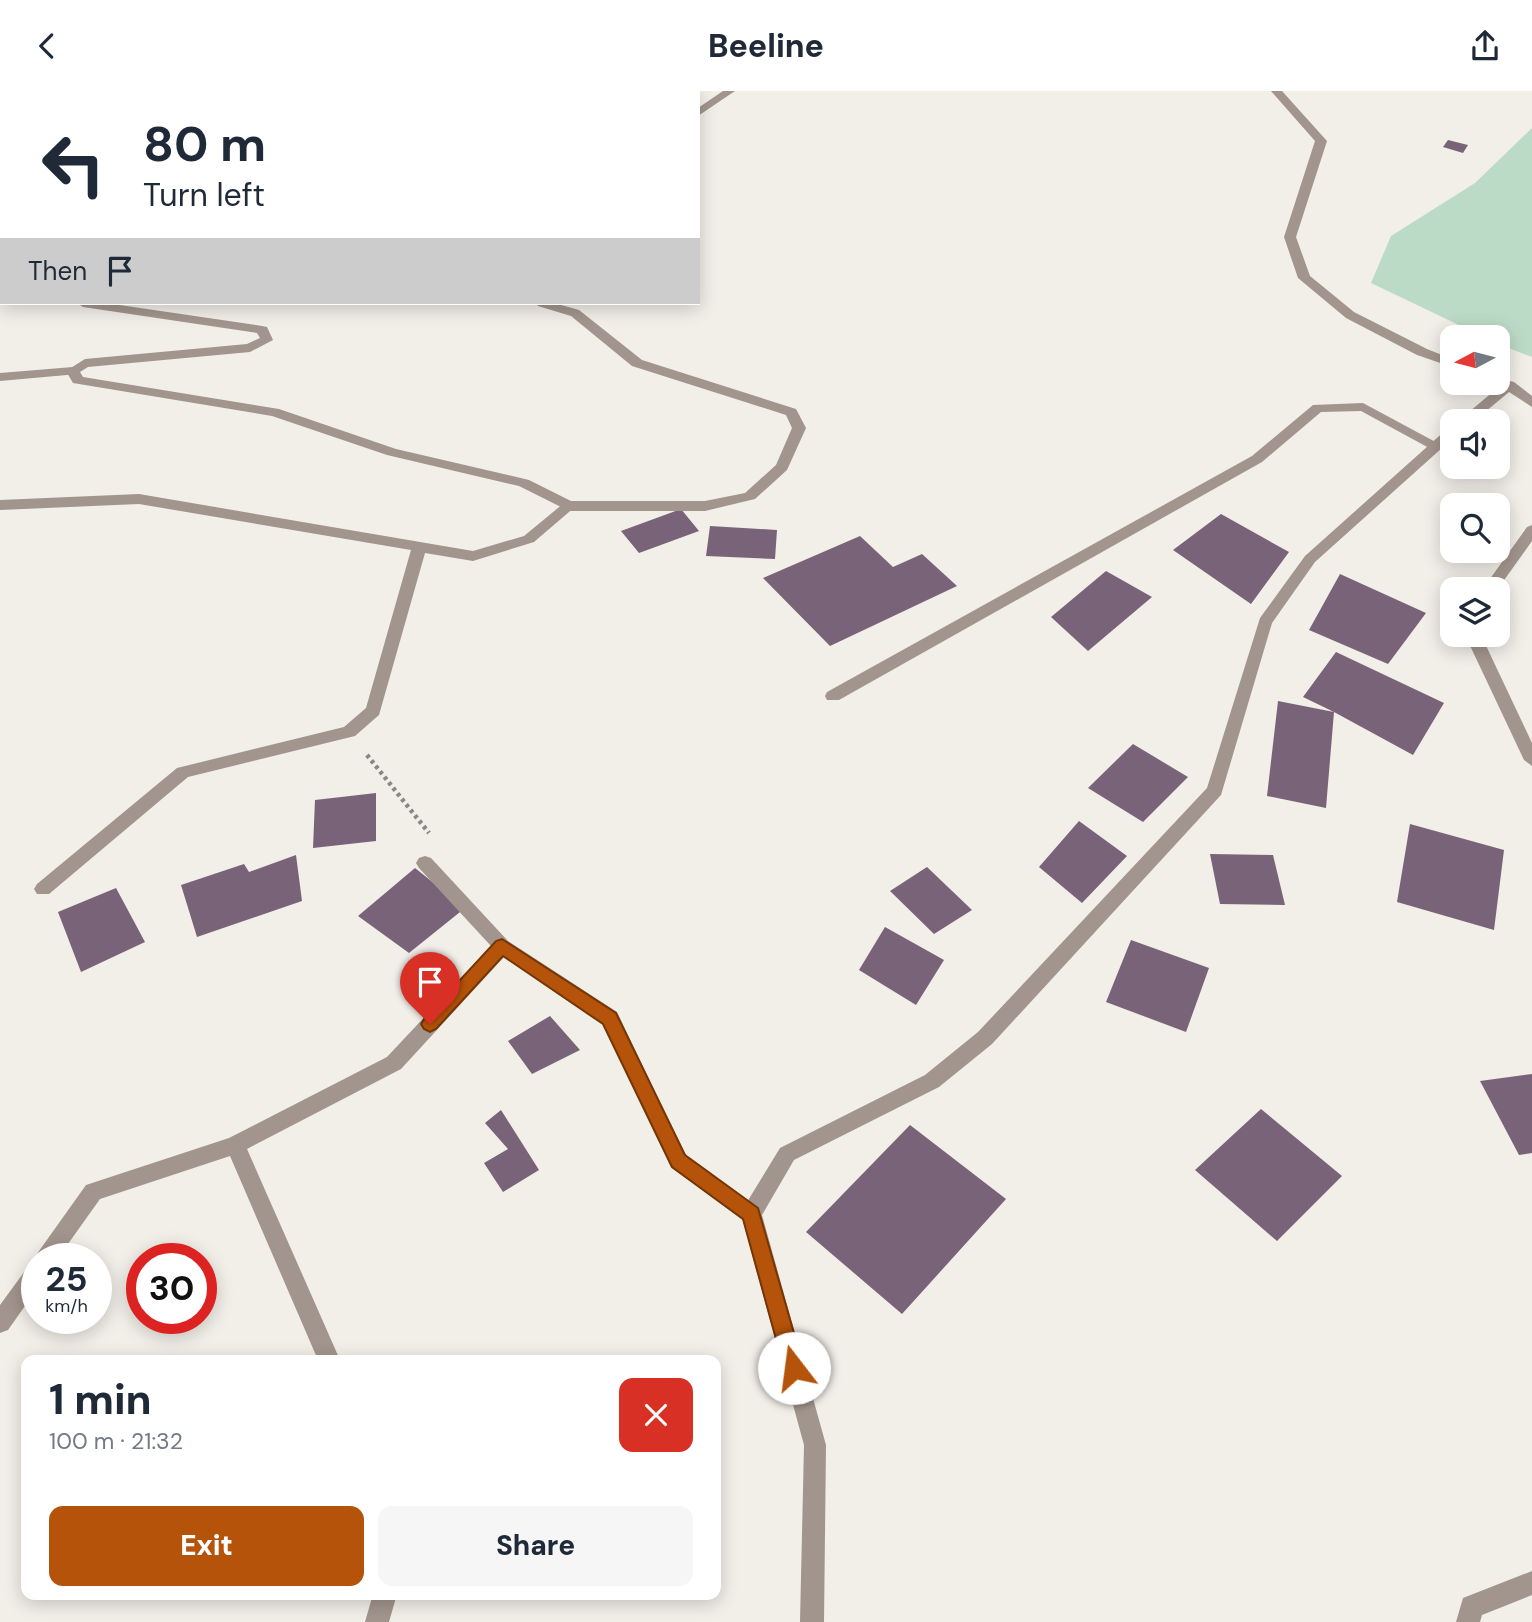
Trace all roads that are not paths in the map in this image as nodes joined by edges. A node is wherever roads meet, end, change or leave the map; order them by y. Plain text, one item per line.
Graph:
1 (730, 91) edge
2 (1276, 91) edge
3 (700, 112) edge
4 (96, 305) edge
5 (549, 305) edge
6 (1440, 359) edge
7 (73, 371) junction
8 (0, 377) edge
9 (1510, 388) edge
10 (1491, 395) edge
11 (1532, 403) edge
12 (1477, 409) edge
13 (1440, 442) edge
14 (1436, 446) junction
15 (0, 505) edge
16 (569, 506) junction
17 (1532, 530) edge
18 (419, 549) junction
19 (1498, 577) edge
20 (1480, 647) edge
21 (833, 696) dead end
22 (1532, 760) edge
23 (425, 863) dead end
24 (43, 889) dead end
25 (502, 946) junction
26 (235, 1145) junction
27 (751, 1214) junction
28 (57, 1243) edge
29 (21, 1293) edge
30 (0, 1323) edge
31 (327, 1355) edge
32 (1532, 1583) edge
33 (383, 1600) edge
34 (377, 1622) edge
35 (812, 1622) edge
36 (1468, 1622) edge

1 - 3 street
2 - 6 street
4 - 7 street
5 - 16 street
7 - 8 street
7 - 16 street
9 - 11 street
10 - 12 street
13 - 14 street
14 - 21 street
14 - 27 street
15 - 18 street
16 - 18 street
17 - 19 street
18 - 24 street
20 - 22 street
23 - 25 street
25 - 26 street
25 - 27 street
26 - 28 street
26 - 31 street
27 - 35 street
29 - 30 street
32 - 36 street
33 - 34 street

